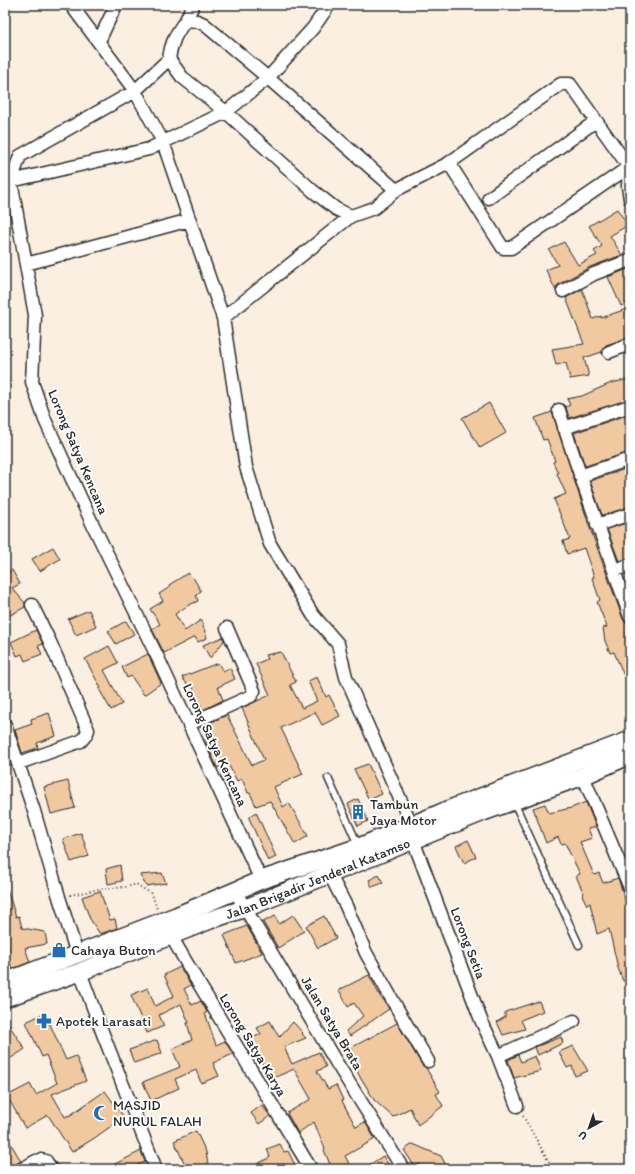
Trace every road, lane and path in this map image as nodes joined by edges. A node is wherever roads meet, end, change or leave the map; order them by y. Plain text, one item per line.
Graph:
1 (72, 5) edge
2 (116, 5) edge
3 (193, 5) edge
4 (329, 5) edge
5 (186, 20) junction
6 (99, 41) junction
7 (169, 59) junction
8 (268, 78) junction
9 (136, 91) junction
10 (226, 112) junction
11 (596, 121) junction
12 (163, 142) junction
13 (449, 163) junction
14 (629, 167) edge
15 (11, 181) junction
16 (396, 190) junction
17 (489, 198) dead end
18 (630, 199) edge
19 (351, 216) junction
20 (190, 220) junction
21 (630, 260) edge
22 (26, 264) junction
23 (562, 291) dead end
24 (223, 318) junction
25 (630, 344) edge
26 (609, 352) dead end
27 (630, 406) edge
28 (559, 410) dead end
29 (564, 428) junction
30 (630, 460) edge
31 (580, 476) junction
32 (630, 514) edge
33 (597, 525) junction
34 (630, 565) edge
35 (615, 570) junction
36 (32, 605) dead end
37 (630, 616) edge
38 (227, 628) dead end
39 (189, 724) junction
40 (5, 725) edge
41 (630, 740) edge
42 (630, 755) edge
43 (19, 763) junction
44 (583, 776) junction
45 (328, 778) dead end
46 (514, 802) junction
47 (413, 833) junction
48 (359, 847) junction
49 (329, 873) junction
50 (261, 880) junction
51 (630, 888) edge
52 (235, 891) junction
53 (58, 897) junction
54 (246, 908) junction
55 (160, 916) dead end
56 (171, 936) junction
57 (579, 945) dead end
58 (77, 954) junction
59 (83, 978) junction
60 (5, 982) edge
61 (5, 998) edge
62 (574, 1021) dead end
63 (498, 1056) junction
64 (428, 1061) dead end
65 (517, 1106) joint
66 (22, 1169) edge
67 (51, 1169) edge
68 (156, 1169) edge
69 (311, 1169) edge
70 (403, 1169) edge
71 (553, 1169) edge

1 - 6 street, Lorong Setia
2 - 6 street
3 - 5 street
4 - 8 street
5 - 7 street
5 - 8 street
6 - 9 street, Lorong Setia
7 - 9 street
7 - 10 street
8 - 10 street
8 - 16 street
9 - 12 street, Lorong Setia
9 - 15 street
10 - 12 street
10 - 19 street
11 - 13 street
11 - 14 street
11 - 17 street
12 - 15 street
12 - 20 street, Lorong Setia
13 - 14 street
13 - 16 street
14 - 18 street
15 - 22 street, Lorong Satya Kencana
16 - 19 street
19 - 24 street
20 - 22 street
20 - 24 street, Lorong Setia
21 - 23 street
22 - 39 street, Lorong Satya Kencana
24 - 47 street, Lorong Setia
25 - 26 street
27 - 29 street
28 - 29 street
29 - 31 street
30 - 31 street
31 - 33 street
32 - 33 street
33 - 35 street
34 - 35 street
35 - 37 street
36 - 43 street
38 - 39 street
39 - 50 street, Lorong Satya Kencana
40 - 43 street
41 - 47 main road, Jalan Brigadir Jenderal Katamso
42 - 44 main road, Jalan Brigadir Jenderal Katamso
43 - 53 street
44 - 46 main road, Jalan Brigadir Jenderal Katamso
44 - 51 street
45 - 48 lane
46 - 47 main road, Jalan Brigadir Jenderal Katamso
46 - 57 lane
47 - 48 main road, Jalan Brigadir Jenderal Katamso
47 - 49 main road, Jalan Brigadir Jenderal Katamso
47 - 63 street, Lorong Setia
48 - 50 main road, Jalan Brigadir Jenderal Katamso
49 - 54 main road, Jalan Brigadir Jenderal Katamso
49 - 64 street
50 - 52 main road, Jalan Brigadir Jenderal Katamso
52 - 54 street, Jalan Satya Brata
52 - 58 main road, Jalan Brigadir Jenderal Katamso
53 - 55 path
53 - 58 street
54 - 56 main road, Jalan Brigadir Jenderal Katamso
54 - 70 street, Jalan Satya Brata
56 - 59 main road, Jalan Brigadir Jenderal Katamso
56 - 69 street, Lorong Satya Karya
58 - 60 main road, Jalan Brigadir Jenderal Katamso
59 - 61 main road, Jalan Brigadir Jenderal Katamso
59 - 68 street
62 - 63 street
63 - 65 street, Lorong Setia
65 - 71 path
66 - 67 street

